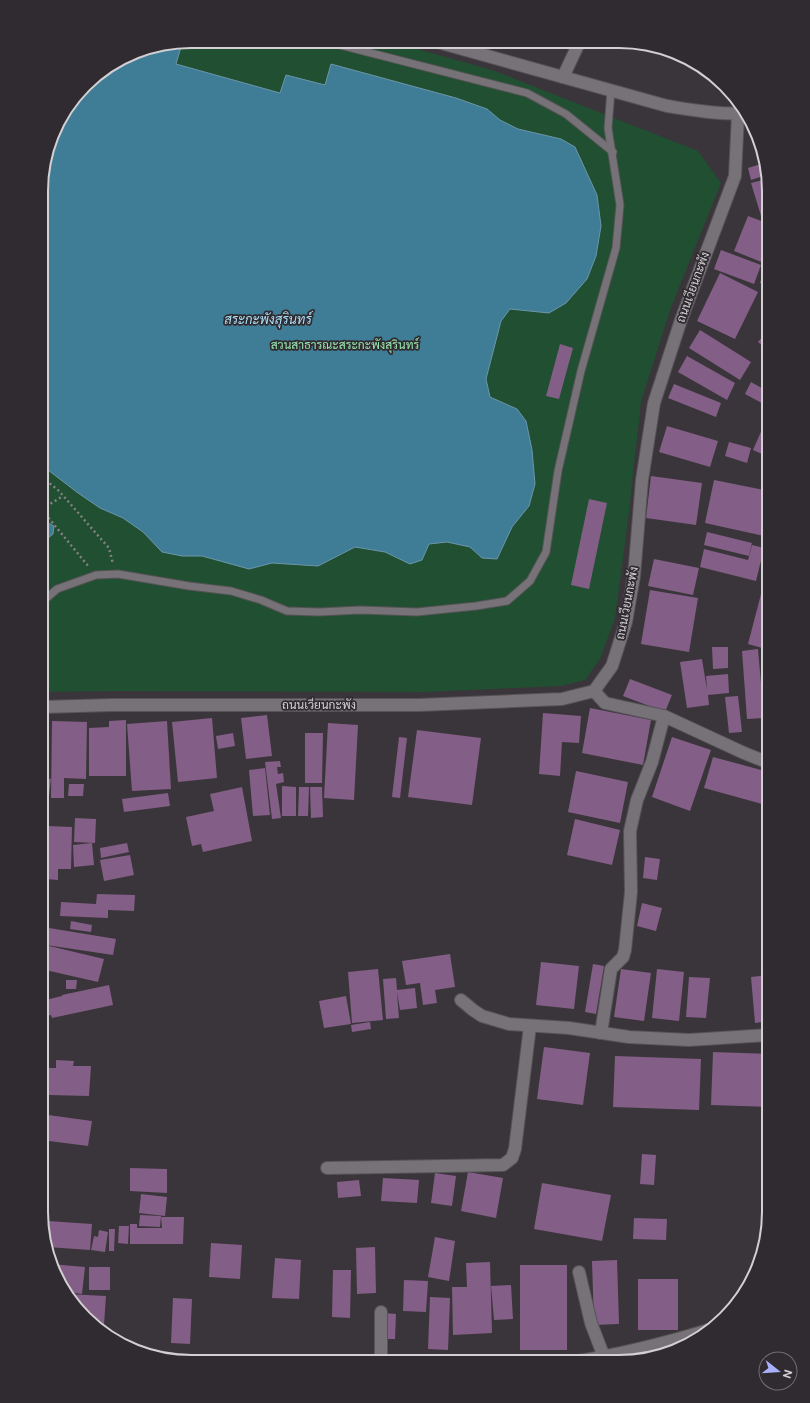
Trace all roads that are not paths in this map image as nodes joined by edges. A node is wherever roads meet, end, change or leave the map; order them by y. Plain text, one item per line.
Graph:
1 (351, 48) edge
2 (459, 48) edge
3 (576, 48) edge
4 (563, 77) junction
5 (611, 90) junction
6 (740, 114) edge
7 (742, 117) edge
8 (613, 152) junction
9 (48, 597) edge
10 (594, 691) junction
11 (48, 707) edge
12 (664, 716) junction
13 (762, 760) edge
14 (461, 1000) dead end
15 (530, 1026) junction
16 (601, 1033) junction
17 (762, 1035) edge
18 (327, 1168) dead end
19 (579, 1272) dead end
20 (381, 1312) dead end
21 (693, 1335) edge
22 (381, 1355) edge
23 (603, 1355) edge
24 (613, 1355) edge

1 - 8 lane
2 - 4 street, ถนนเวียนกะพัง
3 - 4 street
4 - 5 street, ถนนเวียนกะพัง
5 - 6 street, ถนนเวียนกะพัง
5 - 8 lane
7 - 10 street, ถนนเวียนกะพัง
8 - 9 lane
10 - 11 street, ถนนเวียนกะพัง
10 - 12 street
12 - 13 street
12 - 16 street
14 - 15 street
15 - 16 street
15 - 18 street
16 - 17 street
19 - 23 street
20 - 22 street
21 - 24 street

